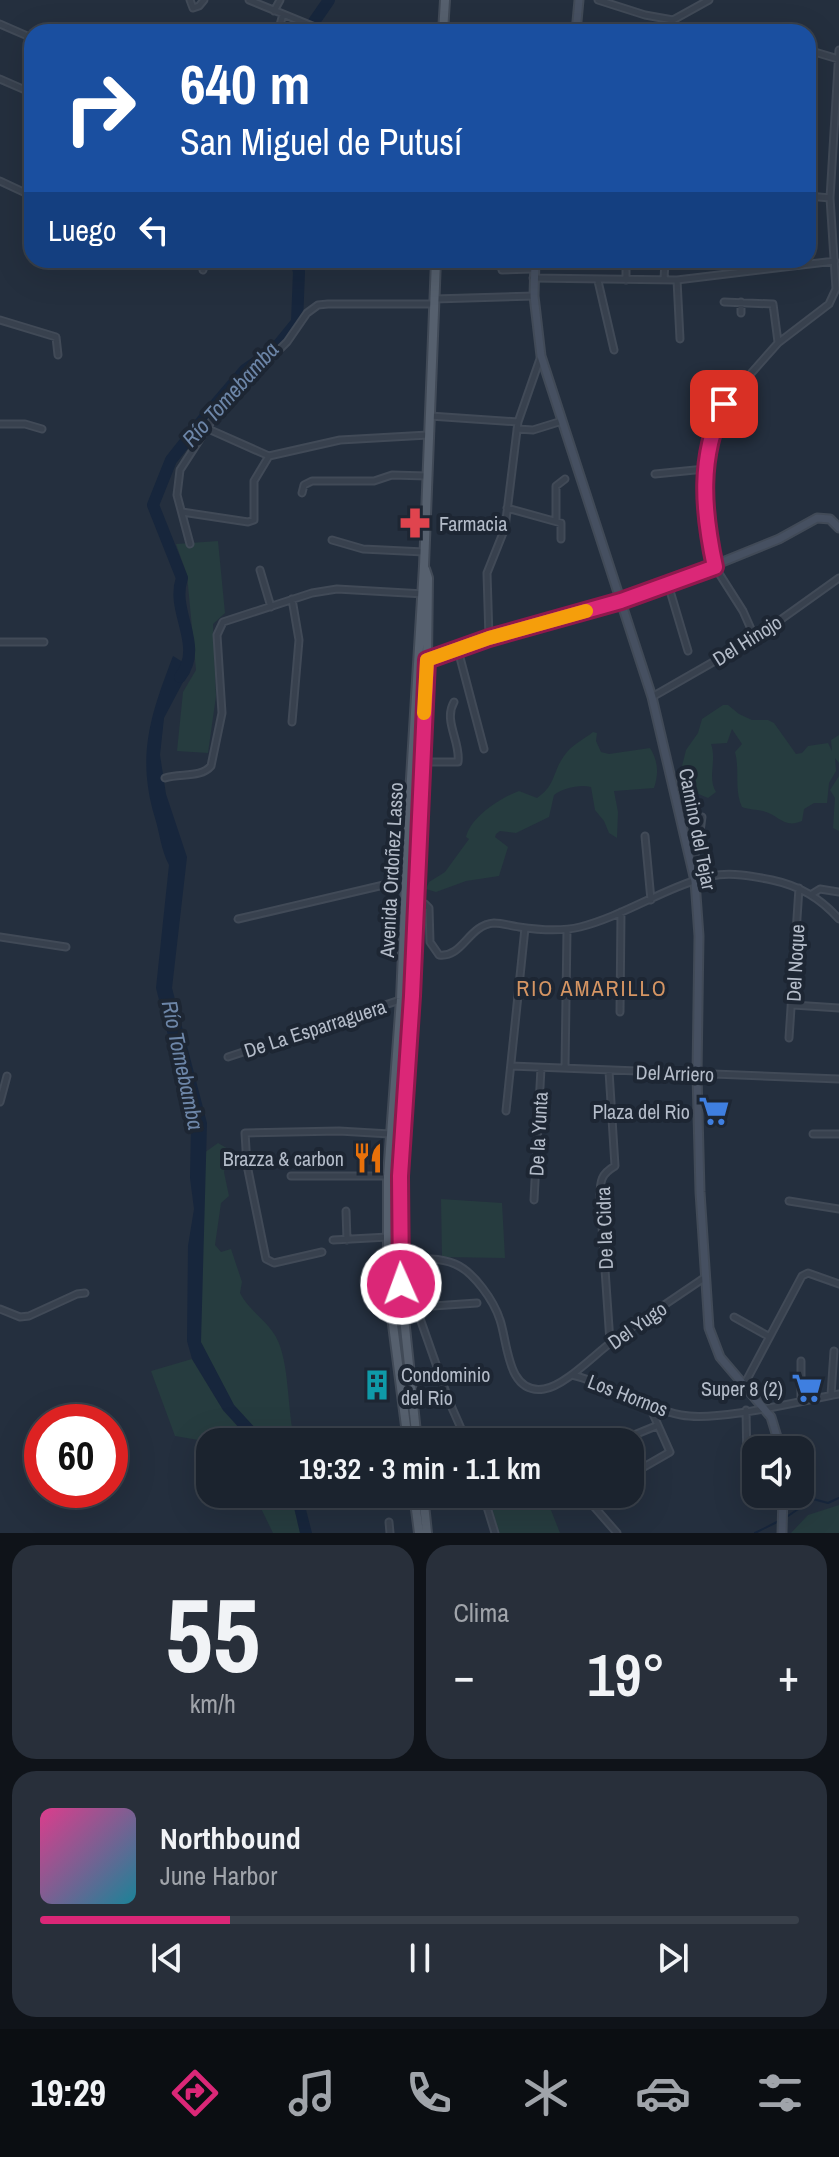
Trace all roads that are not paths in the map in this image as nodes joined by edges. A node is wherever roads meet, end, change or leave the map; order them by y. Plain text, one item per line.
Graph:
1 (190, 0) edge
2 (204, 0) edge
3 (249, 0) edge
4 (280, 0) edge
5 (445, 0) edge
6 (579, 0) edge
7 (598, 0) edge
8 (709, 0) edge
9 (274, 11) junction
10 (283, 14) junction
11 (673, 20) junction
12 (0, 24) edge
13 (280, 24) edge
14 (306, 24) edge
15 (444, 24) edge
16 (577, 24) edge
17 (673, 24) edge
18 (24, 34) edge
19 (839, 50) edge
20 (816, 52) edge
21 (838, 59) edge
22 (0, 79) edge
23 (24, 90) edge
24 (0, 181) edge
25 (24, 192) edge
26 (816, 197) edge
27 (830, 198) junction
28 (837, 265) edge
29 (816, 267) edge
30 (435, 268) edge
31 (501, 268) edge
32 (626, 268) edge
33 (665, 268) edge
34 (805, 268) edge
35 (533, 269) edge
36 (626, 280) junction
37 (664, 280) junction
38 (677, 280) junction
39 (598, 281) junction
40 (534, 296) junction
41 (433, 302) junction
42 (724, 302) dead end
43 (741, 302) junction
44 (741, 313) dead end
45 (0, 320) edge
46 (680, 339) dead end
47 (778, 343) junction
48 (614, 350) dead end
49 (58, 355) dead end
50 (541, 356) junction
51 (430, 416) junction
52 (563, 421) junction
53 (0, 424) edge
54 (518, 425) junction
55 (206, 428) junction
56 (42, 429) dead end
57 (429, 435) junction
58 (269, 456) junction
59 (705, 469) junction
60 (655, 474) dead end
61 (428, 477) junction
62 (565, 479) dead end
63 (302, 493) dead end
64 (507, 508) junction
65 (182, 512) junction
66 (556, 521) junction
67 (839, 528) edge
68 (561, 539) dead end
69 (332, 540) dead end
70 (190, 544) dead end
71 (424, 552) junction
72 (715, 567) junction
73 (260, 570) dead end
74 (839, 578) edge
75 (668, 584) junction
76 (424, 594) junction
77 (292, 599) junction
78 (621, 601) junction
79 (271, 607) junction
80 (489, 638) junction
81 (755, 638) junction
82 (0, 642) edge
83 (44, 642) dead end
84 (457, 649) junction
85 (688, 651) dead end
86 (417, 660) junction
87 (427, 660) junction
88 (652, 697) junction
89 (454, 702) dead end
90 (292, 722) dead end
91 (484, 749) dead end
92 (421, 762) junction
93 (165, 778) dead end
94 (702, 817) dead end
95 (645, 836) dead end
96 (691, 865) junction
97 (406, 880) junction
98 (695, 881) junction
99 (799, 888) junction
100 (839, 892) edge
101 (812, 894) junction
102 (651, 900) junction
103 (415, 902) junction
104 (621, 912) junction
105 (238, 919) dead end
106 (839, 919) edge
107 (525, 928) junction
108 (567, 930) junction
109 (0, 937) edge
110 (66, 947) dead end
111 (401, 999) junction
112 (793, 1005) junction
113 (839, 1008) edge
114 (620, 1012) dead end
115 (789, 1038) dead end
116 (228, 1057) dead end
117 (511, 1066) junction
118 (541, 1068) junction
119 (565, 1068) junction
120 (609, 1071) junction
121 (697, 1074) junction
122 (7, 1076) dead end
123 (839, 1079) edge
124 (0, 1102) edge
125 (506, 1111) dead end
126 (391, 1134) junction
127 (813, 1134) dead end
128 (839, 1134) edge
129 (291, 1176) dead end
130 (388, 1176) junction
131 (534, 1200) dead end
132 (789, 1201) dead end
133 (839, 1209) edge
134 (346, 1211) dead end
135 (388, 1237) junction
136 (333, 1240) dead end
137 (347, 1240) junction
138 (322, 1252) dead end
139 (389, 1261) junction
140 (400, 1261) junction
141 (704, 1278) junction
142 (839, 1284) edge
143 (85, 1293) dead end
144 (477, 1303) dead end
145 (416, 1307) junction
146 (403, 1308) junction
147 (0, 1309) edge
148 (734, 1317) dead end
149 (768, 1336) junction
150 (610, 1343) junction
151 (834, 1351) dead end
152 (801, 1361) dead end
153 (571, 1375) junction
154 (744, 1386) junction
155 (839, 1394) edge
156 (831, 1395) junction
157 (801, 1401) junction
158 (649, 1404) junction
159 (764, 1408) junction
160 (746, 1410) junction
161 (656, 1426) junction
162 (406, 1428) edge
163 (416, 1428) edge
164 (461, 1428) edge
165 (644, 1431) edge
166 (746, 1436) edge
167 (777, 1436) edge
168 (644, 1468) edge
169 (416, 1508) edge
170 (424, 1508) edge
171 (487, 1508) edge
172 (595, 1508) edge
173 (783, 1508) edge
174 (389, 1522) dead end
175 (390, 1533) edge
176 (419, 1533) edge
177 (427, 1533) edge
178 (495, 1533) edge
179 (617, 1533) edge
180 (782, 1533) edge

1 - 2 street
3 - 9 street
4 - 9 street
5 - 15 main road
6 - 16 street
7 - 11 street
8 - 11 street
9 - 10 street
10 - 13 street
10 - 14 street
11 - 17 street
12 - 18 street
19 - 21 street
20 - 21 street
21 - 27 street
22 - 23 street
24 - 25 street
26 - 27 street
27 - 28 street
28 - 29 street
28 - 47 street
30 - 41 main road, Avenida Ordoñez Lasso
31 - 35 street
32 - 36 street
33 - 37 street
34 - 38 street
35 - 39 street
35 - 40 street, Camino del Tejar
36 - 37 street
36 - 39 street
37 - 38 street
38 - 46 street
39 - 48 street
40 - 41 street
40 - 50 street, Camino del Tejar
41 - 51 main road, Avenida Ordoñez Lasso
41 - 55 street
42 - 43 street
43 - 44 street
43 - 47 street
45 - 49 street
47 - 59 street
50 - 52 street, Camino del Tejar
50 - 54 street
51 - 54 street
51 - 57 main road, Avenida Ordoñez Lasso
52 - 54 street
52 - 78 street, Camino del Tejar
53 - 56 street
54 - 64 street
55 - 58 street
55 - 65 street
57 - 58 street
57 - 61 main road, Avenida Ordoñez Lasso
58 - 65 street
59 - 60 street
59 - 72 street
61 - 63 street
61 - 71 main road, Avenida Ordoñez Lasso
62 - 66 street
64 - 66 street
64 - 80 street
65 - 70 street
66 - 68 street
67 - 72 street
69 - 71 street
71 - 76 main road, Avenida Ordoñez Lasso
72 - 75 street
72 - 81 street
73 - 79 street
74 - 81 street, Del Hinojo
75 - 78 street
75 - 85 street
76 - 77 street
76 - 86 main road, Avenida Ordoñez Lasso
76 - 87 main road, Avenida Ordoñez Lasso
77 - 79 street
77 - 90 street
78 - 80 street
78 - 88 street, Camino del Tejar
79 - 93 street
80 - 84 street
81 - 88 street, Del Hinojo
82 - 83 street
84 - 87 street
84 - 91 street
86 - 87 street
86 - 97 main road, Avenida Ordoñez Lasso
87 - 92 main road, Avenida Ordoñez Lasso
88 - 96 street, Camino del Tejar
89 - 92 street
92 - 103 main road, Avenida Ordoñez Lasso
94 - 96 street
95 - 102 street
96 - 98 street, Camino del Tejar
97 - 105 street
97 - 111 main road, Avenida Ordoñez Lasso
98 - 99 street
98 - 102 street
98 - 121 street, Camino del Tejar
99 - 101 street
99 - 112 street, Del Noque
100 - 101 street
101 - 106 street
102 - 104 street
103 - 107 street
103 - 140 main road, Avenida Ordoñez Lasso
104 - 108 street
104 - 114 street
107 - 108 street
107 - 117 street
108 - 119 street
109 - 110 street
111 - 116 street, De La Esparraguera
111 - 126 main road, Avenida Ordoñez Lasso
112 - 113 street
112 - 115 street, Del Noque
117 - 118 street, Del Arriero
117 - 125 street
118 - 119 street, Del Arriero
118 - 131 street, De la Yunta
119 - 120 street, Del Arriero
120 - 121 street, Del Arriero
120 - 150 street, De la Cidra
121 - 123 street, Del Arriero
121 - 141 street, Camino del Tejar
122 - 124 street
126 - 130 main road, Avenida Ordoñez Lasso
126 - 138 street
127 - 128 street
129 - 130 street
130 - 135 main road, Avenida Ordoñez Lasso
132 - 133 street
134 - 137 street
135 - 137 street
135 - 139 main road, Avenida Ordoñez Lasso
136 - 137 street
139 - 140 street
139 - 162 main road, Avenida Ordoñez Lasso
140 - 146 main road, Avenida Ordoñez Lasso
140 - 153 street, Los Hornos
141 - 150 street, Del Yugo
141 - 154 street, Camino del Tejar
142 - 149 street
143 - 147 street
144 - 145 street
145 - 146 street
145 - 164 street
146 - 163 main road, Avenida Ordoñez Lasso
148 - 149 street
149 - 154 street
150 - 153 street, Del Yugo
151 - 156 street
152 - 157 street
153 - 158 street, Los Hornos
154 - 159 street, Camino del Tejar
155 - 156 street, Los Hornos
156 - 157 street, Los Hornos
157 - 159 street, Los Hornos
158 - 160 street, Los Hornos
158 - 161 street
159 - 160 street, Los Hornos
159 - 167 street, Camino del Tejar
160 - 166 street
161 - 165 street
161 - 168 street
169 - 176 main road
170 - 177 main road
171 - 178 street
172 - 179 street
173 - 180 street
174 - 175 street

